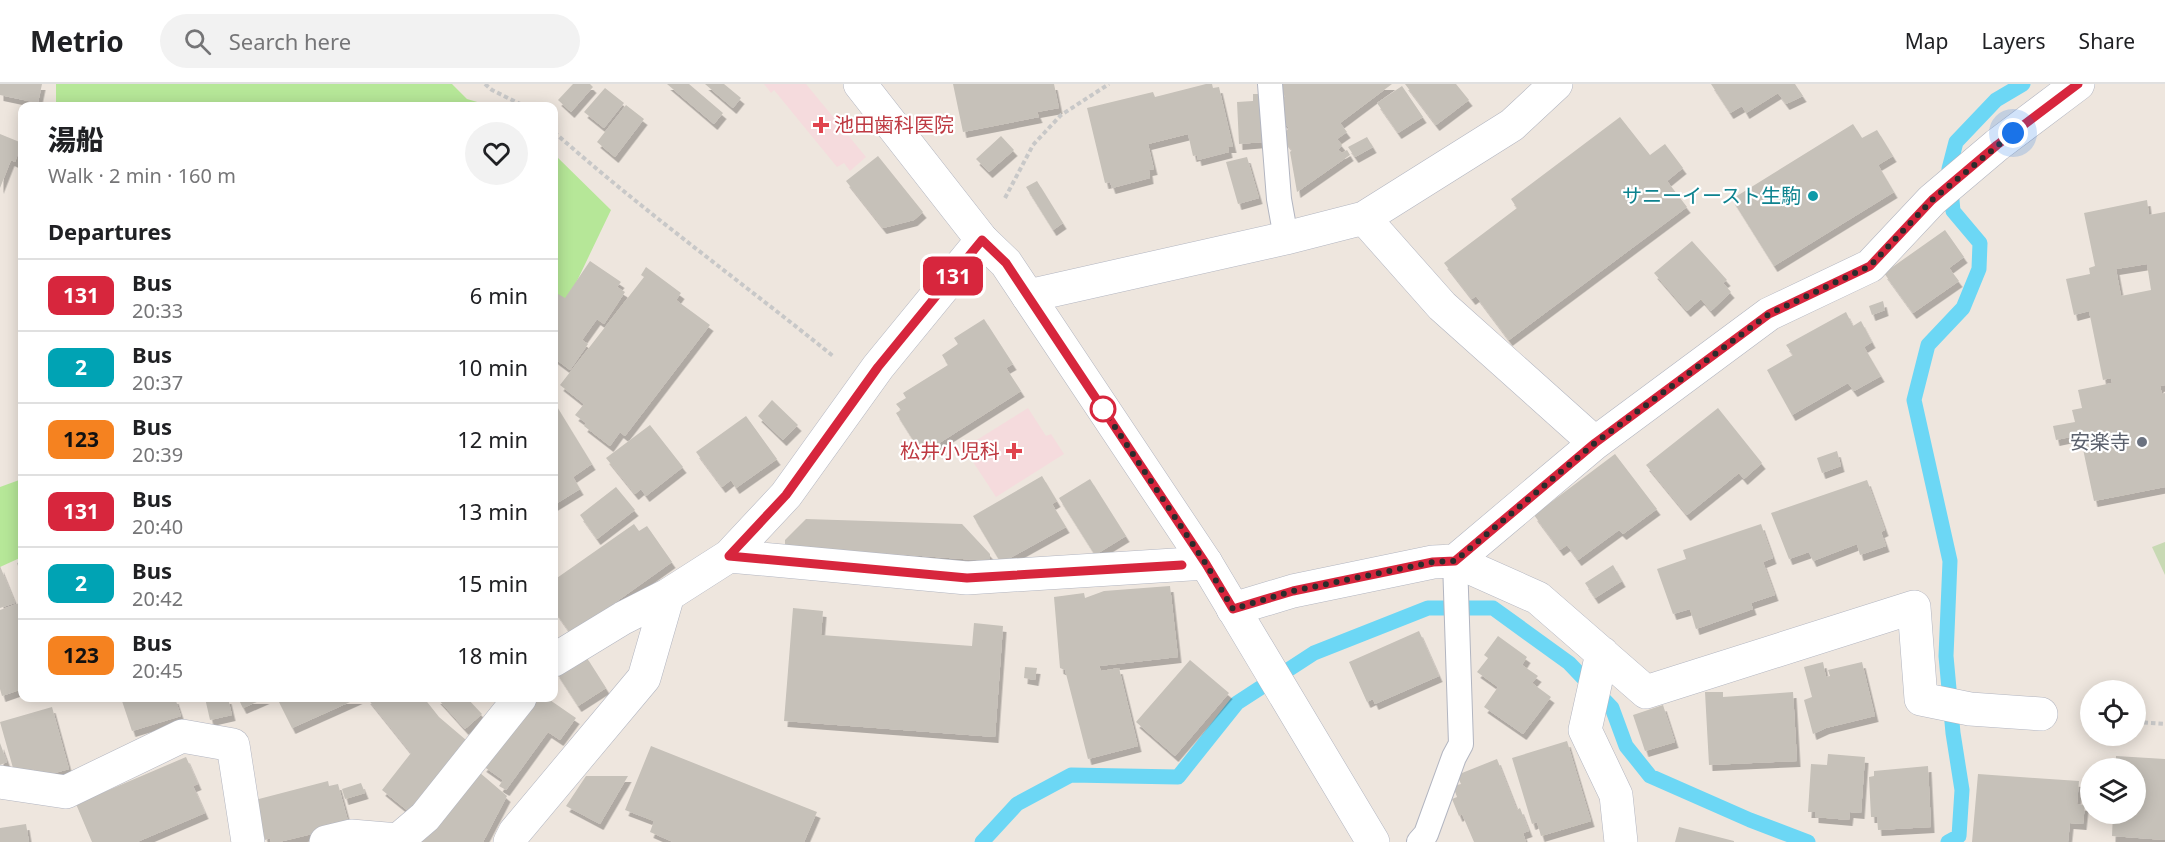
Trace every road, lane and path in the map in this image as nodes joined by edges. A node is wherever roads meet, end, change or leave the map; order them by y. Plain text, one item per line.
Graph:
1 (485, 84) edge
2 (860, 84) edge
3 (1109, 84) edge
4 (1270, 84) edge
5 (1556, 84) edge
6 (2078, 84) edge
7 (516, 102) edge
8 (558, 136) edge
9 (1364, 218) junction
10 (1286, 238) junction
11 (982, 240) junction
12 (1028, 296) junction
13 (866, 383) junction
14 (1595, 443) junction
15 (729, 556) junction
16 (1455, 561) junction
17 (1206, 564) junction
18 (668, 595) junction
19 (1233, 609) junction
20 (1602, 652) junction
21 (558, 658) edge
22 (517, 702) edge
23 (2042, 714) dead end
24 (2146, 723) edge
25 (2165, 724) edge
26 (0, 782) edge
27 (248, 842) edge
28 (326, 842) edge
29 (510, 842) edge
30 (1373, 842) edge
31 (1419, 842) edge
32 (1621, 842) edge

1 - 7 path
2 - 11 street
3 - 11 path
4 - 10 lane
5 - 9 street
6 - 14 street
8 - 13 path
9 - 10 street
9 - 14 street
10 - 12 street
11 - 12 street
11 - 13 street
12 - 17 street
13 - 15 street
14 - 16 street
15 - 17 street
15 - 18 street
16 - 19 street
16 - 20 street
16 - 31 lane
17 - 19 street
18 - 21 street
18 - 29 street
19 - 30 street
20 - 23 street
20 - 32 street
22 - 28 street
24 - 25 path
26 - 27 street

